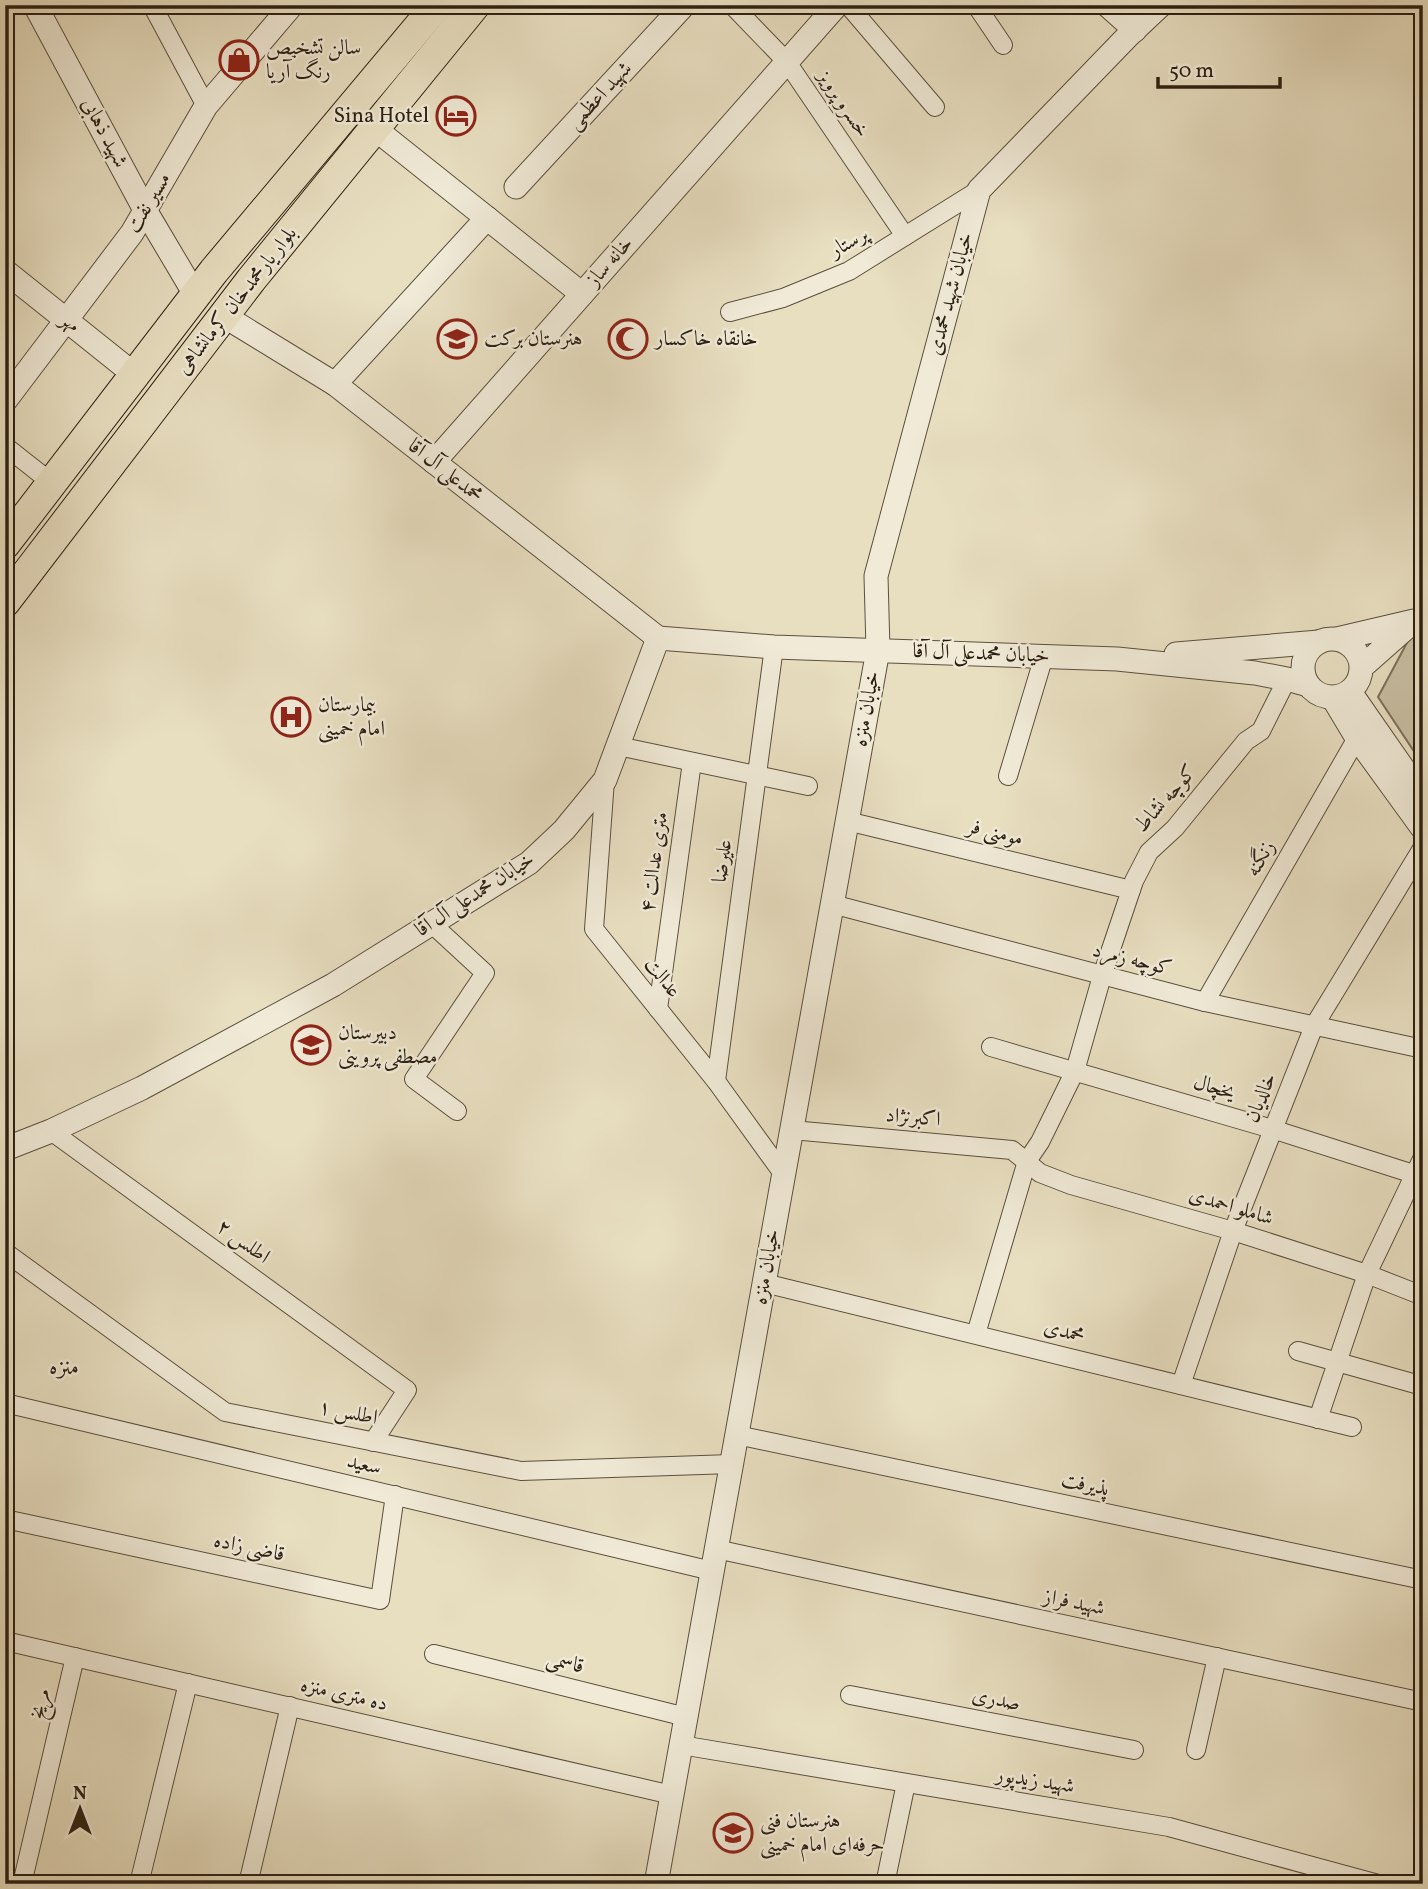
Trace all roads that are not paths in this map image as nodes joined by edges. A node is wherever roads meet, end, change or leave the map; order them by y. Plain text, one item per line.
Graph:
1 (35, 5) edge
2 (152, 5) edge
3 (438, 5) edge
4 (475, 5) edge
5 (684, 5) edge
6 (732, 5) edge
7 (837, 5) edge
8 (848, 5) edge
9 (976, 5) edge
10 (1107, 5) edge
11 (1161, 5) edge
12 (288, 7) edge
13 (1135, 30) junction
14 (1003, 45) dead end
15 (787, 62) junction
16 (206, 106) junction
17 (934, 107) dead end
18 (374, 128) junction
19 (516, 187) dead end
20 (979, 190) junction
21 (145, 210) junction
22 (487, 218) junction
23 (905, 236) junction
24 (5, 271) edge
25 (582, 294) junction
26 (195, 296) junction
27 (730, 312) dead end
28 (224, 316) junction
29 (66, 319) junction
30 (135, 375) junction
31 (335, 384) junction
32 (5, 401) edge
33 (5, 446) edge
34 (434, 462) junction
35 (52, 483) junction
36 (5, 544) edge
37 (5, 602) edge
38 (1418, 619) edge
39 (658, 638) junction
40 (1328, 641) junction
41 (774, 646) junction
42 (878, 650) junction
43 (1044, 656) junction
44 (1117, 659) junction
45 (1362, 667) junction
46 (1298, 682) junction
47 (1342, 695) junction
48 (1357, 738) junction
49 (618, 746) junction
50 (692, 762) junction
51 (757, 776) junction
52 (1008, 776) dead end
53 (605, 780) junction
54 (808, 786) dead end
55 (1423, 797) edge
56 (847, 821) junction
57 (1423, 829) edge
58 (1423, 847) edge
59 (1131, 890) junction
60 (832, 904) junction
61 (432, 924) junction
62 (1101, 976) junction
63 (1205, 1002) junction
64 (658, 1009) junction
65 (1314, 1026) junction
66 (991, 1047) dead end
67 (1423, 1049) edge
68 (1075, 1071) junction
69 (716, 1081) junction
70 (457, 1111) dead end
71 (1272, 1129) junction
72 (792, 1130) junction
73 (51, 1131) junction
74 (5, 1149) edge
75 (1027, 1161) junction
76 (1420, 1169) edge
77 (784, 1175) junction
78 (1233, 1231) junction
79 (5, 1252) edge
80 (1367, 1274) junction
81 (764, 1283) junction
82 (1423, 1296) edge
83 (975, 1334) junction
84 (1297, 1350) dead end
85 (1337, 1362) junction
86 (1181, 1385) junction
87 (1423, 1386) edge
88 (5, 1403) edge
89 (1318, 1419) junction
90 (1352, 1427) dead end
91 (737, 1435) junction
92 (373, 1442) junction
93 (732, 1464) junction
94 (395, 1495) junction
95 (5, 1518) edge
96 (714, 1560) junction
97 (1423, 1580) edge
98 (5, 1641) edge
99 (434, 1654) dead end
100 (75, 1657) junction
101 (1217, 1657) junction
102 (188, 1683) junction
103 (850, 1695) dead end
104 (1423, 1702) edge
105 (290, 1706) junction
106 (686, 1717) junction
107 (681, 1745) junction
108 (1134, 1750) dead end
109 (1196, 1750) dead end
110 (906, 1783) junction
111 (672, 1794) junction
112 (22, 1884) edge
113 (139, 1884) edge
114 (248, 1884) edge
115 (656, 1884) edge
116 (886, 1884) edge
117 (1378, 1884) edge

1 - 21 street, شهید ذهابی
2 - 16 street
3 - 26 main road, بلوار یارمحمدخان کرمانشاهی
4 - 18 main road, بلوار یارمحمدخان کرمانشاهی
5 - 19 street, شهید اعظمی
6 - 15 street, خسرو پرویز
7 - 15 street, خانه ساز
8 - 17 street
9 - 14 street
10 - 13 street
11 - 13 street, خیابان شهید محمدی
12 - 16 street, مسیر نفت
13 - 20 street, خیابان شهید محمدی
15 - 23 street, خسرو پرویز
15 - 25 street, خانه ساز
16 - 21 street, مسیر نفت
18 - 22 street
18 - 28 main road, بلوار یارمحمدخان کرمانشاهی
20 - 23 street, پرستار
20 - 42 street, خیابان شهید محمدی
21 - 26 street, شهید ذهابی
21 - 29 street, مسیر نفت
22 - 25 street
22 - 31 street
23 - 27 street, پرستار
24 - 29 street, مهر
25 - 34 street, خانه ساز
26 - 30 main road, بلوار یارمحمدخان کرمانشاهی
28 - 31 street, محمدعلی آل آقا
28 - 37 main road, بلوار یارمحمدخان کرمانشاهی
29 - 30 street, مهر
29 - 32 street, مسیر نفت
30 - 35 main road, بلوار یارمحمدخان کرمانشاهی
31 - 34 street, محمدعلی آل آقا
33 - 35 street
34 - 39 street, محمدعلی آل آقا
35 - 36 main road, بلوار یارمحمدخان کرمانشاهی
38 - 40 street, خیابان محمدعلی آل آقا
38 - 45 street
39 - 41 street, خیابان محمدعلی آل آقا
39 - 49 street, خیابان محمدعلی آل آقا
40 - 44 street, خیابان محمدعلی آل آقا
40 - 45 street
40 - 46 street
41 - 42 street, خیابان محمدعلی آل آقا
41 - 51 street, علیرضا
42 - 43 street, خیابان محمدعلی آل آقا
42 - 56 street, خیابان منزه
43 - 44 street, خیابان محمدعلی آل آقا
43 - 52 street
44 - 46 street, خیابان محمدعلی آل آقا
45 - 47 street
46 - 47 street
46 - 59 street, کوچه نشاط
47 - 48 street
47 - 55 street
48 - 57 street
48 - 63 street, زنگنه
49 - 50 street
49 - 53 street, خیابان محمدعلی آل آقا
50 - 51 street
50 - 64 street, ۴ متری عدالت
51 - 54 street
51 - 69 street, علیرضا
53 - 61 street, خیابان محمدعلی آل آقا
53 - 64 street, عدالت
56 - 59 street, مومنی فر
56 - 60 street, خیابان منزه
58 - 65 street, خالدیان
59 - 62 street, کوچه نشاط
60 - 62 street, کوچه زمرد
60 - 72 street, خیابان منزه
61 - 70 street
61 - 73 street, خیابان محمدعلی آل آقا
62 - 63 street, کوچه زمرد
62 - 68 street, کوچه نشاط
63 - 65 street, کوچه زمرد
64 - 69 street, عدالت
65 - 67 street, کوچه زمرد
65 - 71 street, خالدیان
66 - 68 street, یخچال
68 - 71 street, یخچال
68 - 75 street, کوچه نشاط
69 - 77 street, عدالت
71 - 76 street, یخچال
71 - 78 street, خالدیان
72 - 75 street, اکبرنژاد
72 - 77 street, خیابان منزه
73 - 74 street, خیابان محمدعلی آل آقا
73 - 92 street, اطلس ۲
75 - 78 street, شاملو احمدی
75 - 83 street, کوچه نشاط
76 - 80 street
77 - 81 street, خیابان منزه
78 - 80 street, شاملو احمدی
78 - 86 street, خالدیان
79 - 92 street, اطلس ۱
80 - 82 street, شاملو احمدی
80 - 85 street
81 - 83 street, محمدی
81 - 91 street, خیابان منزه
83 - 86 street, محمدی
84 - 85 street
85 - 87 street
85 - 89 street
86 - 89 street, محمدی
88 - 94 street, سعید
89 - 90 street, محمدی
91 - 93 street, خیابان منزه
91 - 97 street, پذیرفت
92 - 93 street, اطلس ۱
93 - 96 street, خیابان منزه
94 - 95 street, قاضی زاده
94 - 96 street, سعید
96 - 101 street, شهید فراز
96 - 106 street, خیابان منزه
98 - 100 street, ده متری منزه
99 - 106 street, قاسمی
100 - 102 street, ده متری منزه
100 - 112 street, مریخ
101 - 104 street, شهید فراز
101 - 109 street
102 - 105 street, ده متری منزه
102 - 113 street
103 - 108 street, صدری
105 - 111 street, ده متری منزه
105 - 114 street
106 - 107 street, خیابان منزه
107 - 110 street, شهید زیدپور
107 - 111 street, خیابان منزه
110 - 116 street
110 - 117 street, شهید زیدپور
111 - 115 street, خیابان منزه

